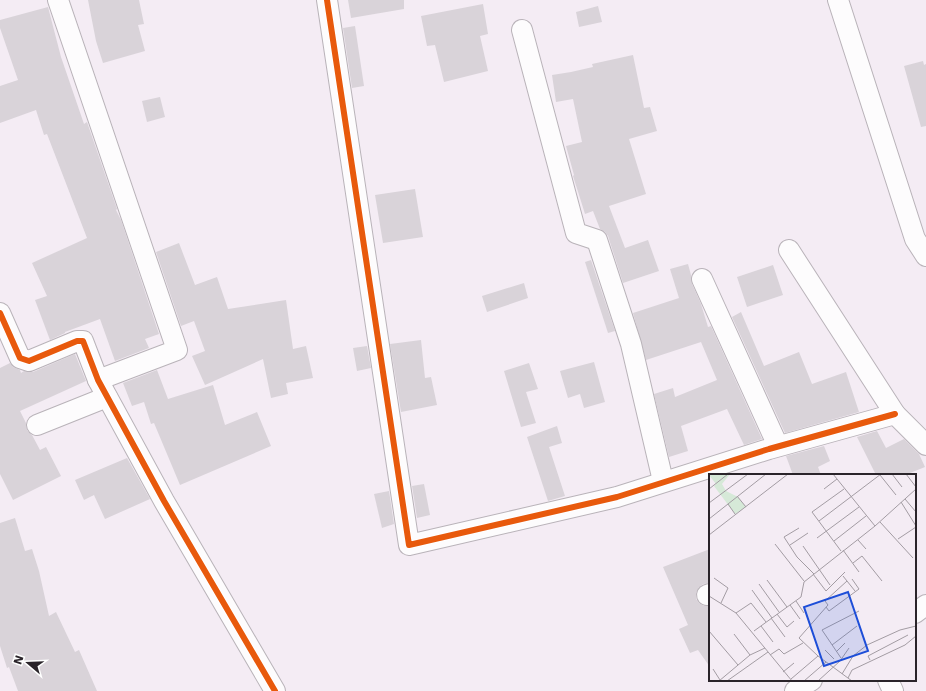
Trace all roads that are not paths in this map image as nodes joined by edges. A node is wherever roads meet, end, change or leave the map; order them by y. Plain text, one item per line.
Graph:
1 (58, 0) edge
2 (327, 0) edge
3 (838, 0) edge
4 (522, 30) dead end
5 (788, 250) dead end
6 (926, 256) edge
7 (702, 279) dead end
8 (0, 312) edge
9 (98, 380) junction
10 (107, 397) junction
11 (895, 414) junction
12 (37, 425) dead end
13 (926, 445) edge
14 (778, 446) junction
15 (663, 482) junction
16 (926, 605) edge
17 (916, 612) edge
18 (810, 681) edge
19 (888, 681) edge
20 (276, 691) edge
21 (795, 691) edge
22 (893, 691) edge

1 - 9 street
2 - 15 street
3 - 6 street
4 - 15 street
5 - 11 street
7 - 14 street
8 - 9 street
9 - 10 street
10 - 12 street
10 - 20 street
11 - 13 street
11 - 14 street
14 - 15 street
16 - 17 street
18 - 21 street
19 - 22 street

